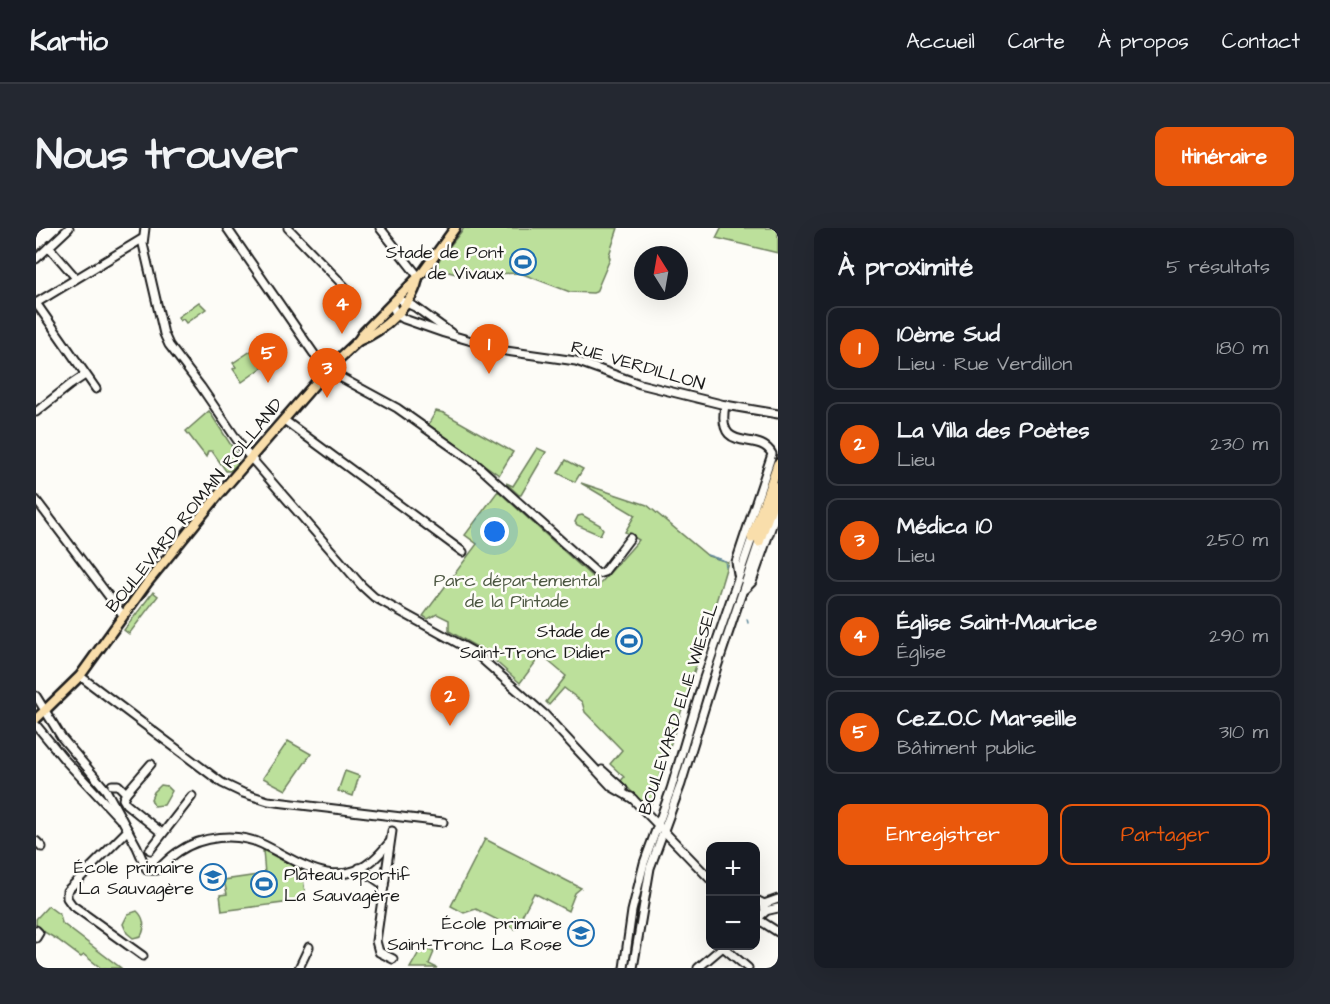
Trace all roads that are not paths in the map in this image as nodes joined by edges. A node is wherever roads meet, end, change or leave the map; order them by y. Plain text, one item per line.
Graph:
1 (69, 228) edge
2 (145, 228) edge
3 (227, 228) edge
4 (288, 228) edge
5 (380, 228) edge
6 (455, 228) edge
7 (142, 239) junction
8 (49, 247) junction
9 (36, 259) edge
10 (76, 278) junction
11 (417, 281) junction
12 (346, 288) dead end
13 (398, 302) junction
14 (36, 303) edge
15 (415, 307) junction
16 (396, 314) junction
17 (425, 316) junction
18 (421, 325) junction
19 (455, 336) junction
20 (358, 341) junction
21 (327, 370) junction
22 (85, 375) junction
23 (96, 389) dead end
24 (725, 405) junction
25 (36, 412) edge
26 (778, 414) edge
27 (284, 420) junction
28 (251, 458) junction
29 (778, 464) edge
30 (778, 487) edge
31 (36, 500) edge
32 (778, 508) edge
33 (630, 538) dead end
34 (756, 540) junction
35 (463, 552) dead end
36 (738, 576) junction
37 (742, 592) junction
38 (123, 615) junction
39 (80, 676) junction
40 (36, 696) edge
41 (45, 711) junction
42 (36, 720) edge
43 (36, 725) edge
44 (151, 764) dead end
45 (103, 787) junction
46 (126, 793) junction
47 (192, 796) dead end
48 (443, 822) dead end
49 (393, 824) junction
50 (126, 826) junction
51 (661, 828) junction
52 (162, 834) junction
53 (36, 841) edge
54 (389, 843) junction
55 (42, 848) dead end
56 (150, 850) dead end
57 (360, 868) junction
58 (706, 874) edge
59 (384, 885) junction
60 (778, 899) edge
61 (760, 904) edge
62 (778, 908) edge
63 (764, 909) junction
64 (760, 914) edge
65 (760, 920) edge
66 (769, 926) junction
67 (36, 930) edge
68 (778, 932) edge
69 (36, 938) edge
70 (309, 947) dead end
71 (718, 950) edge
72 (728, 950) edge
73 (142, 956) dead end
74 (393, 959) dead end
75 (299, 968) edge
76 (624, 968) edge
77 (633, 968) edge
78 (698, 968) edge
79 (748, 968) edge

1 - 8 street
2 - 7 street
3 - 21 street
4 - 12 street
5 - 11 street
6 - 11 main road, BOULEVARD ROMAIN ROLLAND
7 - 10 street
7 - 28 street
8 - 9 street
8 - 10 street
10 - 14 street
11 - 13 main road, BOULEVARD ROMAIN ROLLAND
11 - 15 street
13 - 15 street, RUE VERDILLON
13 - 16 main road, BOULEVARD ROMAIN ROLLAND
13 - 16 street
13 - 20 main road, BOULEVARD ROMAIN ROLLAND
14 - 22 street
15 - 17 street, RUE VERDILLON
16 - 18 street, RUE VERDILLON
16 - 20 main road, BOULEVARD ROMAIN ROLLAND
17 - 18 street
17 - 19 street, RUE VERDILLON
18 - 19 street, RUE VERDILLON
19 - 24 street, RUE VERDILLON
20 - 21 main road, BOULEVARD ROMAIN ROLLAND
21 - 27 main road, BOULEVARD ROMAIN ROLLAND
21 - 33 street
22 - 23 street
22 - 25 street
24 - 26 street, RUE VERDILLON
24 - 36 street
27 - 28 main road, BOULEVARD ROMAIN ROLLAND
27 - 35 street
28 - 38 main road, BOULEVARD ROMAIN ROLLAND
28 - 51 street
29 - 34 highway, BOULEVARD ELIE WIESEL
30 - 34 highway, BOULEVARD ELIE WIESEL
31 - 38 street
32 - 37 street
34 - 36 street, BOULEVARD ELIE WIESEL
34 - 37 street, BOULEVARD ELIE WIESEL
36 - 51 street, BOULEVARD ELIE WIESEL
37 - 51 street, BOULEVARD ELIE WIESEL
38 - 39 main road, BOULEVARD ROMAIN ROLLAND
39 - 41 main road, BOULEVARD ROMAIN ROLLAND
39 - 49 street
40 - 41 street
41 - 42 main road, BOULEVARD ROMAIN ROLLAND
41 - 45 street
43 - 50 street
44 - 46 street
45 - 46 street
45 - 50 street
46 - 52 street
47 - 52 street
48 - 49 street
49 - 54 street
50 - 57 street
50 - 73 street
51 - 58 street
51 - 76 street, BOULEVARD ELIE WIESEL
51 - 77 street, BOULEVARD ELIE WIESEL
52 - 56 street
53 - 55 street
54 - 57 street
54 - 59 street
57 - 59 street
59 - 74 street
60 - 63 street
61 - 63 street
62 - 63 street
63 - 64 street
63 - 66 street
65 - 66 street
66 - 68 street
67 - 69 street
70 - 75 street
71 - 78 street
72 - 79 street

